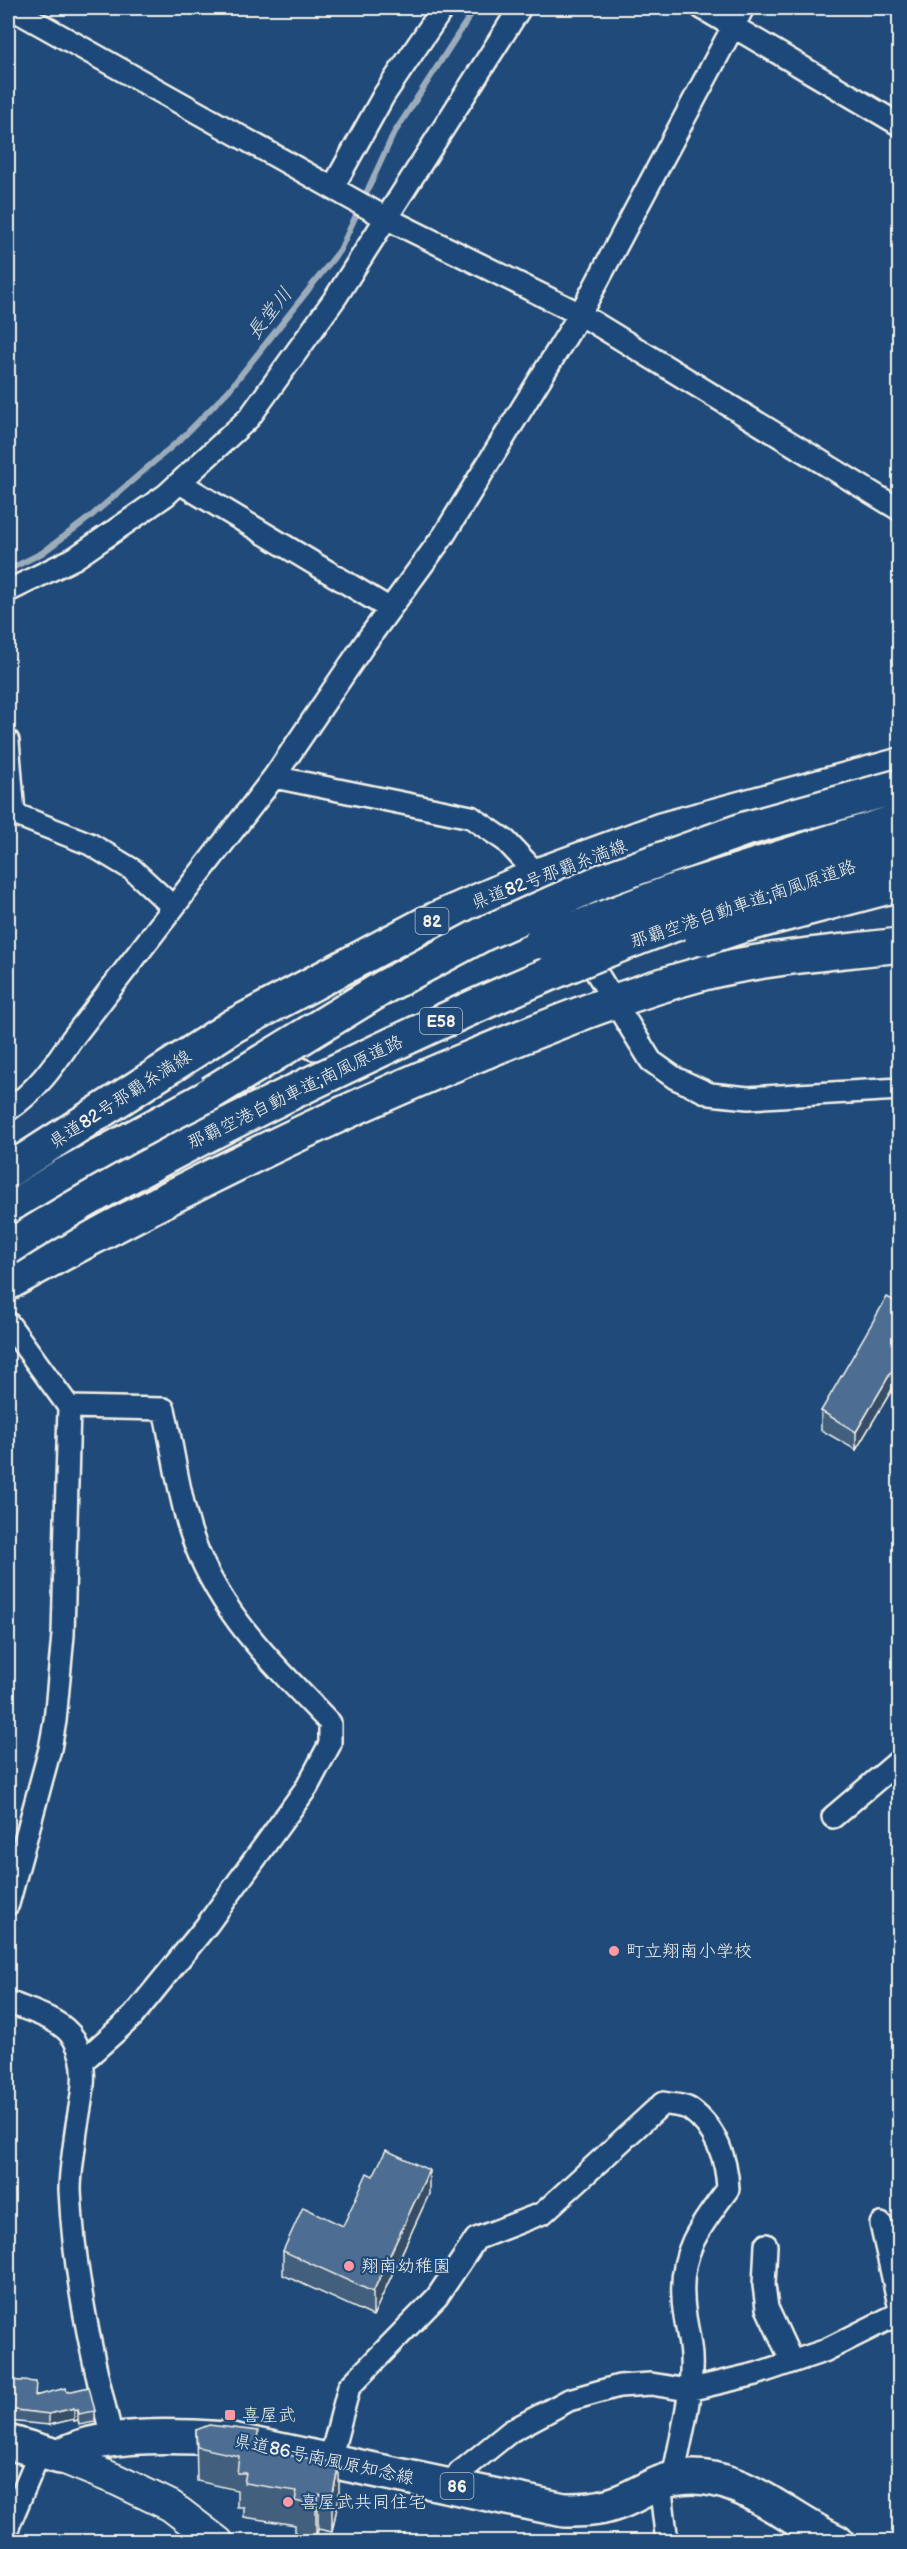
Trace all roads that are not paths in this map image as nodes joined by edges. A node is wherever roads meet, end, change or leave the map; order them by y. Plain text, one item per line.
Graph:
1 (11, 8) edge
2 (443, 8) edge
3 (520, 8) edge
4 (702, 8) edge
5 (738, 17) edge
6 (900, 124) edge
7 (333, 187) junction
8 (386, 218) junction
9 (580, 314) junction
10 (180, 483) junction
11 (900, 510) edge
12 (8, 591) edge
13 (390, 609) junction
14 (8, 741) edge
15 (900, 765) edge
16 (274, 777) junction
17 (900, 786) edge
18 (900, 820) edge
19 (900, 853) edge
20 (538, 875) junction
21 (900, 884) edge
22 (173, 907) junction
23 (900, 945) edge
24 (612, 1001) junction
25 (900, 1089) edge
26 (212, 1093) junction
27 (8, 1110) edge
28 (236, 1119) junction
29 (8, 1171) edge
30 (8, 1210) edge
31 (8, 1248) edge
32 (8, 1283) edge
33 (8, 1323) edge
34 (69, 1407) junction
35 (900, 1760) edge
36 (833, 1817) dead end
37 (8, 1904) edge
38 (8, 2002) edge
39 (83, 2061) junction
40 (881, 2224) dead end
41 (766, 2245) dead end
42 (900, 2311) edge
43 (792, 2362) junction
44 (688, 2391) junction
45 (112, 2441) junction
46 (8, 2442) edge
47 (50, 2454) junction
48 (330, 2460) junction
49 (667, 2481) junction
50 (456, 2486) junction
51 (8, 2527) edge
52 (218, 2541) edge
53 (667, 2541) edge
54 (837, 2541) edge

1 - 7 street
2 - 7 street
3 - 8 street
4 - 5 street
5 - 6 street
5 - 9 street
7 - 8 street
8 - 9 street
8 - 10 street
9 - 11 street
9 - 13 street
10 - 12 street
10 - 13 street
13 - 16 street
14 - 22 street
15 - 20 main road, 県道82号那覇糸満線 / 82
16 - 20 street
16 - 22 street
17 - 26 main road, bridge
18 - 26 main road, 那覇空港自動車道;南風原道路 / E58, bridge
19 - 28 main road, 那覇空港自動車道;南風原道路 / E58, bridge
20 - 24 street
20 - 29 main road, 県道82号那覇糸満線 / 82
21 - 28 main road, bridge
22 - 27 street
23 - 24 main road
24 - 25 street
24 - 32 main road
26 - 30 main road, 那覇空港自動車道;南風原道路 / E58
28 - 31 main road, 那覇空港自動車道;南風原道路 / E58, bridge
33 - 34 street
34 - 37 street
34 - 39 street
35 - 36 street
38 - 39 street
39 - 45 street
40 - 42 street
41 - 43 street
42 - 43 street
43 - 44 street
44 - 48 street
44 - 49 street
44 - 50 street
45 - 47 main road, 県道86号南風原知念線 / 86
45 - 48 main road, 県道86号南風原知念線 / 86
46 - 47 main road
47 - 51 street
47 - 52 main road
48 - 50 main road, 県道86号南風原知念線 / 86
49 - 50 main road, 県道86号南風原知念線 / 86
49 - 53 street
49 - 54 main road, 県道86号南風原知念線 / 86

